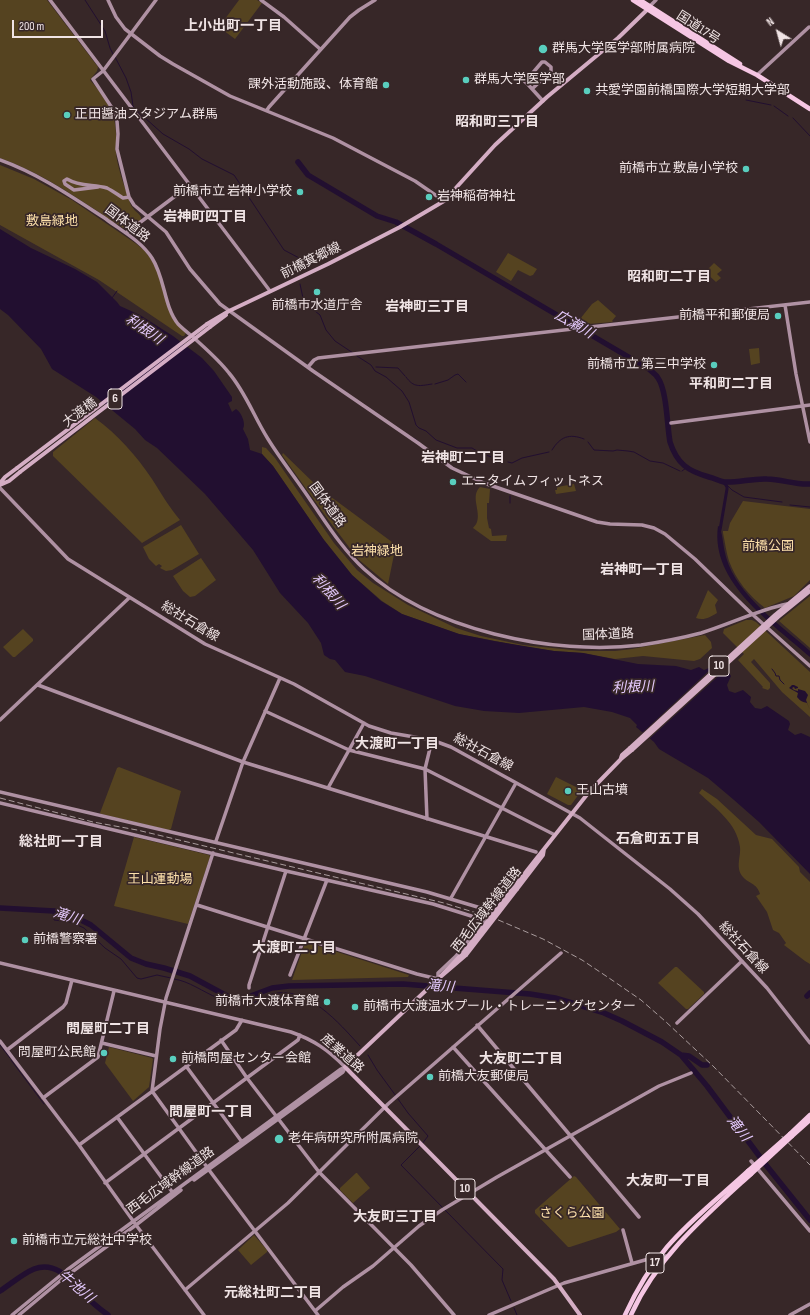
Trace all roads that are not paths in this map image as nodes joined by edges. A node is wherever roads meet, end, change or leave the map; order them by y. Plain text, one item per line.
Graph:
1 (50, 0) edge
2 (108, 0) edge
3 (156, 0) edge
4 (261, 0) edge
5 (375, 0) edge
6 (633, 0) edge
7 (640, 0) edge
8 (656, 0) edge
9 (649, 8) junction
10 (809, 27) edge
11 (131, 34) junction
12 (320, 49) junction
13 (103, 71) junction
14 (754, 74) junction
15 (532, 89) junction
16 (543, 101) junction
17 (810, 109) edge
18 (267, 110) junction
19 (0, 160) edge
20 (190, 185) junction
21 (98, 187) junction
22 (129, 197) junction
23 (444, 201) junction
24 (148, 217) junction
25 (126, 233) junction
26 (270, 291) junction
27 (810, 302) edge
28 (785, 305) junction
29 (229, 311) junction
30 (209, 325) joint
31 (308, 367) junction
32 (810, 405) edge
33 (802, 406) junction
34 (671, 423) dead end
35 (810, 442) edge
36 (0, 484) edge
37 (0, 488) edge
38 (810, 586) edge
39 (810, 591) edge
40 (810, 594) edge
41 (129, 598) junction
42 (752, 614) junction
43 (810, 666) edge
44 (280, 678) junction
45 (38, 685) junction
46 (265, 711) junction
47 (0, 720) edge
48 (364, 723) junction
49 (432, 740) junction
50 (631, 749) junction
51 (349, 750) junction
52 (242, 762) junction
53 (425, 769) junction
54 (516, 783) junction
55 (328, 788) junction
56 (0, 792) edge
57 (0, 803) edge
58 (502, 808) junction
59 (572, 813) junction
60 (427, 819) junction
61 (555, 835) junction
62 (486, 837) junction
63 (216, 841) junction
64 (536, 852) dead end
65 (213, 853) junction
66 (286, 871) junction
67 (327, 880) junction
68 (451, 898) junction
69 (197, 905) junction
70 (491, 910) dead end
71 (268, 928) junction
72 (304, 939) junction
73 (561, 953) dead end
74 (742, 961) junction
75 (0, 963) edge
76 (290, 975) dead end
77 (72, 980) junction
78 (437, 980) junction
79 (249, 988) dead end
80 (114, 990) junction
81 (165, 1002) junction
82 (242, 1020) junction
83 (677, 1023) dead end
84 (477, 1025) junction
85 (300, 1035) junction
86 (221, 1040) junction
87 (0, 1041) edge
88 (102, 1043) junction
89 (810, 1043) edge
90 (453, 1047) junction
91 (7, 1050) junction
92 (156, 1056) junction
93 (186, 1066) junction
94 (345, 1067) junction
95 (691, 1073) dead end
96 (247, 1078) junction
97 (152, 1091) junction
98 (43, 1098) junction
99 (213, 1103) junction
100 (385, 1107) junction
101 (810, 1115) edge
102 (117, 1117) junction
103 (277, 1118) junction
104 (810, 1120) edge
105 (179, 1128) junction
106 (791, 1135) junction
107 (571, 1136) junction
108 (242, 1142) junction
109 (79, 1145) junction
110 (546, 1150) junction
111 (144, 1154) junction
112 (751, 1161) dead end
113 (208, 1168) junction
114 (319, 1172) junction
115 (750, 1172) junction
116 (570, 1177) dead end
117 (105, 1182) junction
118 (173, 1193) junction
119 (469, 1194) junction
120 (639, 1217) dead end
121 (134, 1223) junction
122 (623, 1230) dead end
123 (255, 1231) junction
124 (810, 1231) edge
125 (395, 1248) junction
126 (659, 1256) junction
127 (667, 1256) junction
128 (632, 1263) junction
129 (60, 1279) junction
130 (559, 1284) junction
131 (185, 1290) junction
132 (810, 1304) edge
133 (799, 1310) junction
134 (317, 1313) edge
135 (12, 1315) edge
136 (20, 1315) edge
137 (204, 1315) edge
138 (454, 1315) edge
139 (489, 1315) edge
140 (580, 1315) edge
141 (625, 1315) edge
142 (631, 1315) edge
143 (790, 1315) edge
144 (801, 1315) edge

1 - 13 street
2 - 11 street
3 - 11 street
4 - 12 street
5 - 12 street
6 - 9 highway, 国道17号
7 - 9 highway, 国道17号
8 - 9 street
9 - 14 highway, 国道17号
9 - 16 main road, 6
10 - 14 street
11 - 13 street
11 - 18 street
12 - 18 street
13 - 20 street
13 - 22 street
14 - 17 highway, 国道17号
15 - 15 street
15 - 16 street
16 - 23 main road, 6
18 - 23 street
19 - 25 street, 国体道路
20 - 24 street
20 - 26 street
21 - 21 street
21 - 22 street
22 - 24 street
23 - 26 main road, 前橋箕郷線 / 6
24 - 25 street
24 - 29 street
25 - 42 street, 国体道路
26 - 29 main road, 前橋箕郷線 / 6
27 - 28 street
28 - 31 street
28 - 33 street
29 - 30 main road, 前橋箕郷線 / 6
29 - 31 street
30 - 36 main road, 大渡橋 / 6, bridge
31 - 42 street
32 - 33 street
33 - 34 street
33 - 35 street
37 - 41 street, 総社石倉線
38 - 50 main road, 西毛広域幹線道路 / 10, bridge
39 - 50 main road, 西毛広域幹線道路 / 10, bridge
40 - 42 street, 国体道路
41 - 44 street, 総社石倉線
41 - 45 street
42 - 43 street
44 - 46 street
44 - 48 street, 総社石倉線
45 - 47 street
45 - 52 street
46 - 51 street
46 - 52 street
48 - 49 street, 総社石倉線
48 - 51 street
49 - 53 street
49 - 54 street, 総社石倉線
50 - 59 main road, 西毛広域幹線道路 / 10
51 - 53 street
51 - 55 street
52 - 55 street
52 - 63 street
53 - 58 street
53 - 60 street
54 - 58 street
54 - 59 street, 総社石倉線
55 - 60 street
56 - 63 street
57 - 65 street
58 - 61 street
58 - 62 street
59 - 61 main road, 西毛広域幹線道路 / 10
59 - 74 street, 総社石倉線
60 - 62 street
61 - 78 main road, 西毛広域幹線道路 / 10, bridge
62 - 64 street
62 - 68 street
63 - 68 street
65 - 66 street
65 - 69 street
66 - 67 street
66 - 71 street
67 - 72 street
67 - 78 street
68 - 70 street
69 - 71 street
69 - 81 street
71 - 72 street
71 - 79 street
72 - 76 street
72 - 78 street
73 - 84 street
74 - 83 street
74 - 89 street, 総社石倉線
75 - 77 street, 産業道路
77 - 80 street, 産業道路
77 - 91 street
78 - 94 main road, 西毛広域幹線道路 / 10
80 - 81 street, 産業道路
80 - 88 street
81 - 82 street, 産業道路
81 - 92 street
82 - 85 street, 産業道路
82 - 86 street
84 - 90 street
84 - 107 street
85 - 94 street, 産業道路
85 - 96 street
86 - 93 street
86 - 96 street
87 - 91 street
88 - 92 street
88 - 98 street
90 - 100 street
90 - 110 street
91 - 98 street
92 - 97 street
93 - 97 street
93 - 99 street
94 - 100 main road, 産業道路 / 10
94 - 103 street, 西毛広域幹線道路
95 - 107 street
96 - 99 street
96 - 103 street
97 - 102 street
97 - 105 street
98 - 109 street
99 - 105 street
99 - 108 street
100 - 114 street
100 - 119 main road, 産業道路 / 10
101 - 106 highway, 17
102 - 109 street
102 - 111 street
103 - 108 street, 西毛広域幹線道路
103 - 113 street, 西毛広域幹線道路
103 - 114 street
104 - 106 highway, 17
105 - 111 street
105 - 113 street
106 - 115 highway, 17, bridge
107 - 110 street
107 - 120 street
108 - 113 street, 西毛広域幹線道路
109 - 117 street
110 - 116 street
110 - 119 street
111 - 117 street
111 - 118 street
112 - 124 street
113 - 118 street, 西毛広域幹線道路
113 - 121 street, 西毛広域幹線道路
113 - 123 street
114 - 123 street
114 - 125 street
115 - 126 highway, 17
115 - 127 highway, 17
117 - 121 street
118 - 121 street, 西毛広域幹線道路
119 - 125 street
119 - 130 main road, 産業道路 / 10
121 - 129 street, 西毛広域幹線道路
121 - 131 street
122 - 128 street
123 - 131 street
123 - 134 street
125 - 134 street
125 - 138 street
126 - 127 street
126 - 128 street
126 - 141 highway, 17
127 - 142 highway, 17
128 - 130 street
129 - 135 street, 西毛広域幹線道路
129 - 136 street, 西毛広域幹線道路
130 - 139 street
130 - 140 main road, 産業道路 / 10
131 - 137 street
132 - 133 street
133 - 143 street
133 - 144 street

